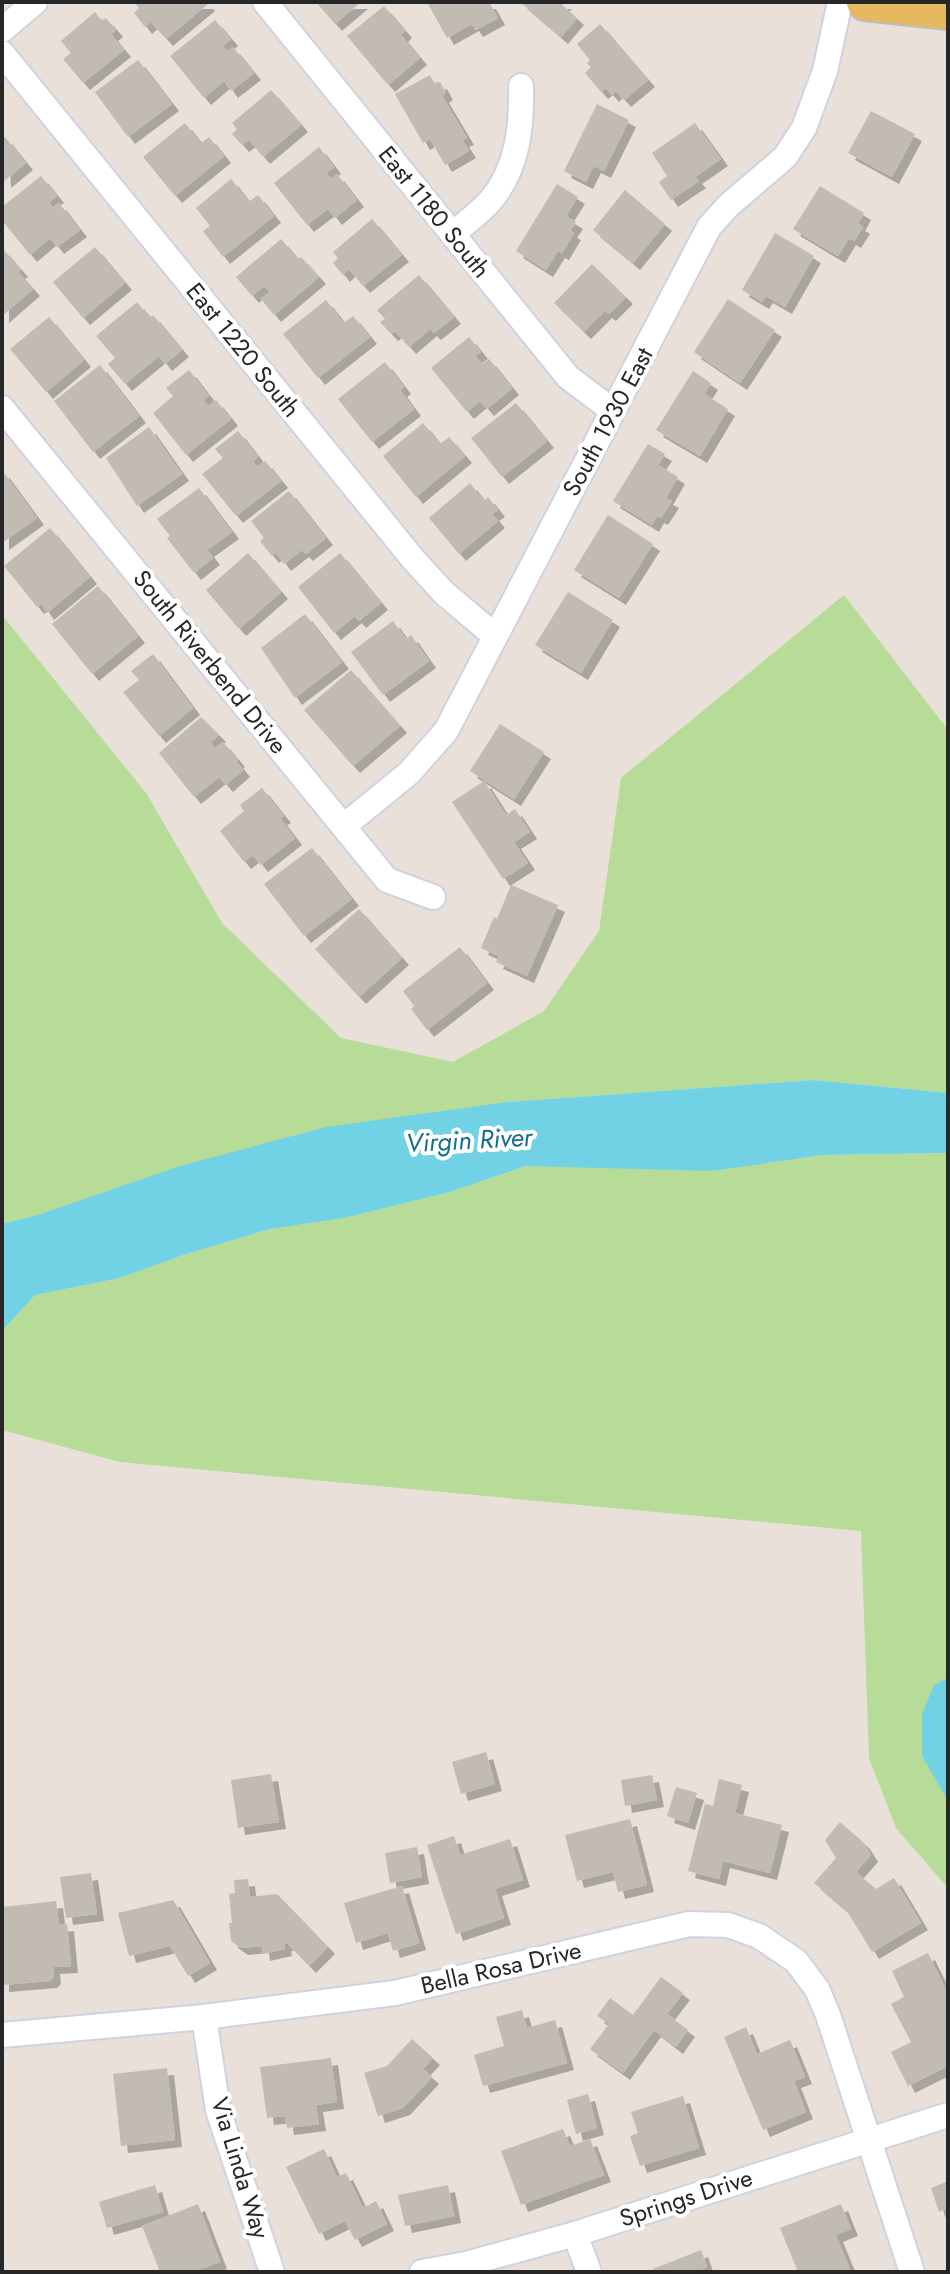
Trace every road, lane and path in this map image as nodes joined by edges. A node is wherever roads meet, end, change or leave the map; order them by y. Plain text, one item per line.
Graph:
1 (35, 2) edge
2 (265, 2) edge
3 (840, 2) edge
4 (865, 2) edge
5 (948, 11) edge
6 (2, 30) edge
7 (2, 53) edge
8 (521, 86) dead end
9 (453, 234) junction
10 (2, 408) edge
11 (613, 411) junction
12 (495, 636) junction
13 (344, 826) junction
14 (433, 897) dead end
15 (204, 2017) junction
16 (2, 2035) edge
17 (948, 2115) edge
18 (868, 2139) junction
19 (575, 2234) junction
20 (272, 2272) edge
21 (422, 2272) edge
22 (589, 2272) edge
23 (912, 2272) edge

1 - 6 street
2 - 9 street, East 1180 South
3 - 11 street, South 1930 East
4 - 5 main road
7 - 12 street, East 1220 South
8 - 9 street
9 - 11 street, East 1180 South
10 - 13 street, South Riverbend Drive
11 - 12 street, South 1930 East
12 - 13 street, South 1930 East
13 - 14 street, South Riverbend Drive
15 - 16 street, Bella Rosa Drive
15 - 18 street, Bella Rosa Drive
15 - 20 street, Via Linda Way
17 - 18 street, Springs Drive
18 - 19 street, Springs Drive
18 - 23 street, Bella Rosa Drive
19 - 21 street, Springs Drive
19 - 22 street

